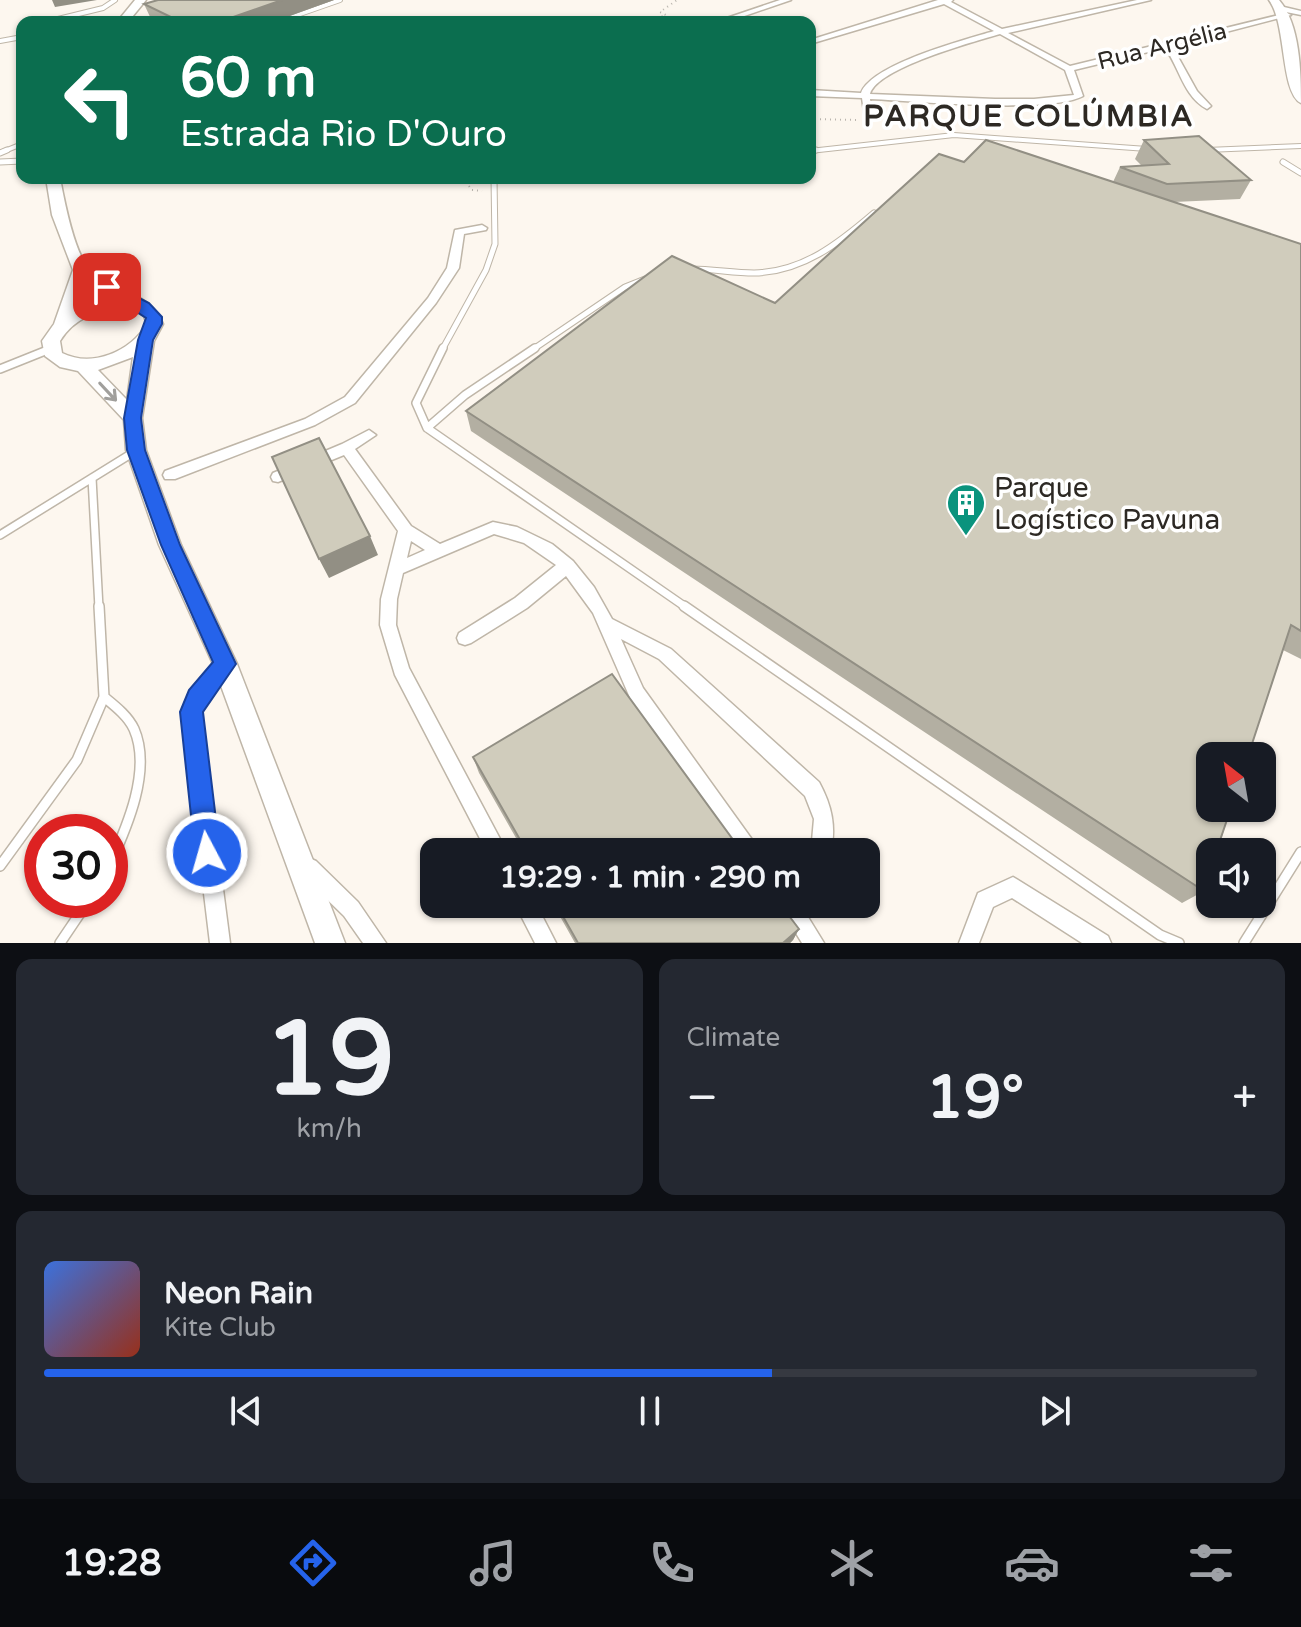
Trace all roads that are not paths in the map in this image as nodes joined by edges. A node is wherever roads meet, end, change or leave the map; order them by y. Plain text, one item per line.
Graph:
1 (115, 0) edge
2 (141, 0) edge
3 (340, 0) edge
4 (787, 0) edge
5 (947, 0) edge
6 (1147, 0) edge
7 (1274, 0) edge
8 (930, 2) edge
9 (1286, 12) junction
10 (1301, 13) edge
11 (70, 16) edge
12 (127, 16) edge
13 (294, 16) edge
14 (738, 16) edge
15 (1255, 23) junction
16 (1288, 31) junction
17 (1005, 32) junction
18 (989, 36) junction
19 (816, 40) edge
20 (1167, 45) junction
21 (1069, 69) junction
22 (816, 93) edge
23 (1299, 93) edge
24 (866, 95) junction
25 (1207, 106) dead end
26 (869, 118) road end
27 (1301, 146) edge
28 (1149, 149) edge
29 (816, 150) edge
30 (1193, 150) edge
31 (1283, 162) dead end
32 (1301, 173) edge
33 (54, 184) edge
34 (494, 184) edge
35 (879, 209) edge
36 (482, 228) road end
37 (81, 270) junction
38 (688, 270) edge
39 (655, 275) edge
40 (134, 303) junction
41 (62, 325) junction
42 (145, 340) junction
43 (50, 349) junction
44 (83, 365) junction
45 (0, 369) edge
46 (133, 418) junction
47 (427, 428) junction
48 (369, 435) dead end
49 (347, 448) junction
50 (136, 450) junction
51 (170, 475) dead end
52 (278, 477) edge
53 (92, 478) junction
54 (406, 530) junction
55 (0, 535) edge
56 (437, 550) junction
57 (568, 565) junction
58 (397, 569) junction
59 (607, 624) junction
60 (465, 638) dead end
61 (225, 664) junction
62 (104, 697) junction
63 (128, 824) edge
64 (490, 838) edge
65 (741, 838) edge
66 (825, 838) edge
67 (1301, 852) edge
68 (300, 859) junction
69 (0, 866) edge
70 (77, 918) edge
71 (533, 918) edge
72 (797, 918) edge
73 (60, 943) edge
74 (220, 943) edge
75 (330, 943) edge
76 (376, 943) edge
77 (546, 943) edge
78 (814, 943) edge
79 (969, 943) edge
80 (1101, 943) edge
81 (1179, 943) edge
82 (1244, 943) edge

1 - 11 lane
2 - 12 street
3 - 13 lane
4 - 14 street
5 - 8 street
5 - 17 street
6 - 17 street
7 - 9 street
8 - 18 street
8 - 19 street
9 - 10 street
9 - 15 street, Rua Argélia
9 - 16 street
15 - 16 street, Rua Argélia
15 - 20 street, Rua Argélia
16 - 23 street
17 - 18 street
17 - 21 street
18 - 24 street
20 - 21 street, Rua Argélia
20 - 25 street
21 - 24 street
22 - 24 street
24 - 26 street
27 - 30 lane
28 - 29 lane
31 - 32 lane
33 - 37 street
34 - 47 lane
35 - 38 lane
36 - 51 street
37 - 40 street
37 - 41 street
39 - 47 lane
40 - 41 street
40 - 42 street
41 - 43 street
42 - 44 street
42 - 46 street
43 - 44 street
43 - 45 lane
44 -> 46 street
46 - 50 street
47 - 81 lane
48 - 49 street
49 - 52 street
49 - 54 street
50 - 53 lane
50 - 61 street
53 - 55 lane
53 - 62 lane
54 - 56 street
54 - 58 street
56 - 57 street
56 - 58 street
57 - 59 street
57 - 60 street
58 - 64 street
59 - 65 street
59 - 66 street
61 - 68 street
61 - 74 street
62 - 63 lane
62 - 69 lane
67 - 82 lane
68 - 75 street
68 - 76 street
70 - 73 lane
71 - 77 street
72 - 78 street
79 - 80 street

